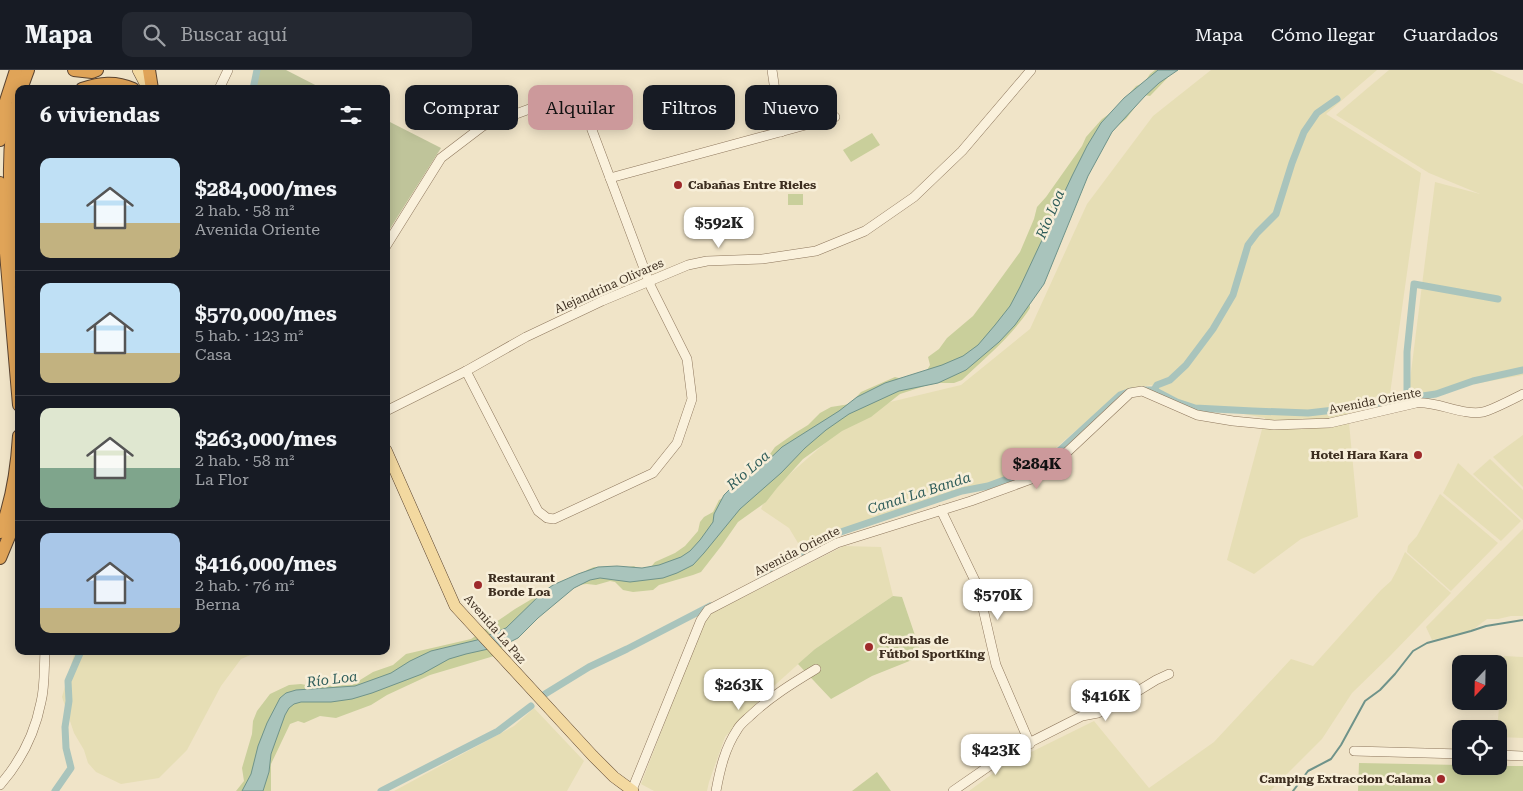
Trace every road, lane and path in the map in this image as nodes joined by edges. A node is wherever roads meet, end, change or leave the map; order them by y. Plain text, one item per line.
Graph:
1 (16, 70) edge
2 (28, 70) edge
3 (74, 70) edge
4 (97, 70) edge
5 (138, 70) edge
6 (143, 70) edge
7 (149, 70) edge
8 (228, 70) edge
9 (772, 70) edge
10 (1031, 70) edge
11 (22, 85) edge
12 (95, 85) edge
13 (124, 85) edge
14 (146, 85) edge
15 (150, 85) edge
16 (151, 85) edge
17 (221, 85) edge
18 (15, 113) edge
19 (789, 130) edge
20 (781, 132) junction
21 (0, 140) edge
22 (15, 148) edge
23 (10, 167) junction
24 (610, 178) junction
25 (0, 183) edge
26 (15, 240) edge
27 (390, 240) edge
28 (649, 281) junction
29 (15, 358) edge
30 (466, 370) junction
31 (1523, 394) edge
32 (390, 409) edge
33 (390, 459) edge
34 (15, 470) edge
35 (941, 510) junction
36 (15, 520) edge
37 (0, 532) edge
38 (0, 558) edge
39 (45, 655) edge
40 (816, 669) dead end
41 (1169, 674) dead end
42 (1030, 744) junction
43 (1354, 750) dead end
44 (1452, 754) edge
45 (1507, 755) edge
46 (1523, 756) edge
47 (0, 784) edge
48 (632, 791) edge
49 (716, 791) edge
50 (953, 791) edge

1 - 21 highway
2 - 11 highway
3 - 4 highway
5 - 14 main road
6 - 15 main road
7 - 16 highway
8 - 17 street
9 - 20 street
10 - 28 street, Alejandrina Olivares
12 - 13 highway
18 - 23 highway
19 - 20 street
20 - 24 street
22 - 23 highway
23 - 26 highway
24 - 27 street
24 - 28 street
25 - 29 highway
28 - 30 street, Alejandrina Olivares
28 - 30 street
30 - 32 street, Alejandrina Olivares
31 - 35 street, Avenida Oriente
33 - 48 main road, Avenida La Paz
34 - 37 highway
35 - 42 street
35 - 48 street, Avenida Oriente
36 - 38 highway
39 - 47 street
40 - 49 street
41 - 42 street
42 - 50 street
43 - 44 street
45 - 46 street

